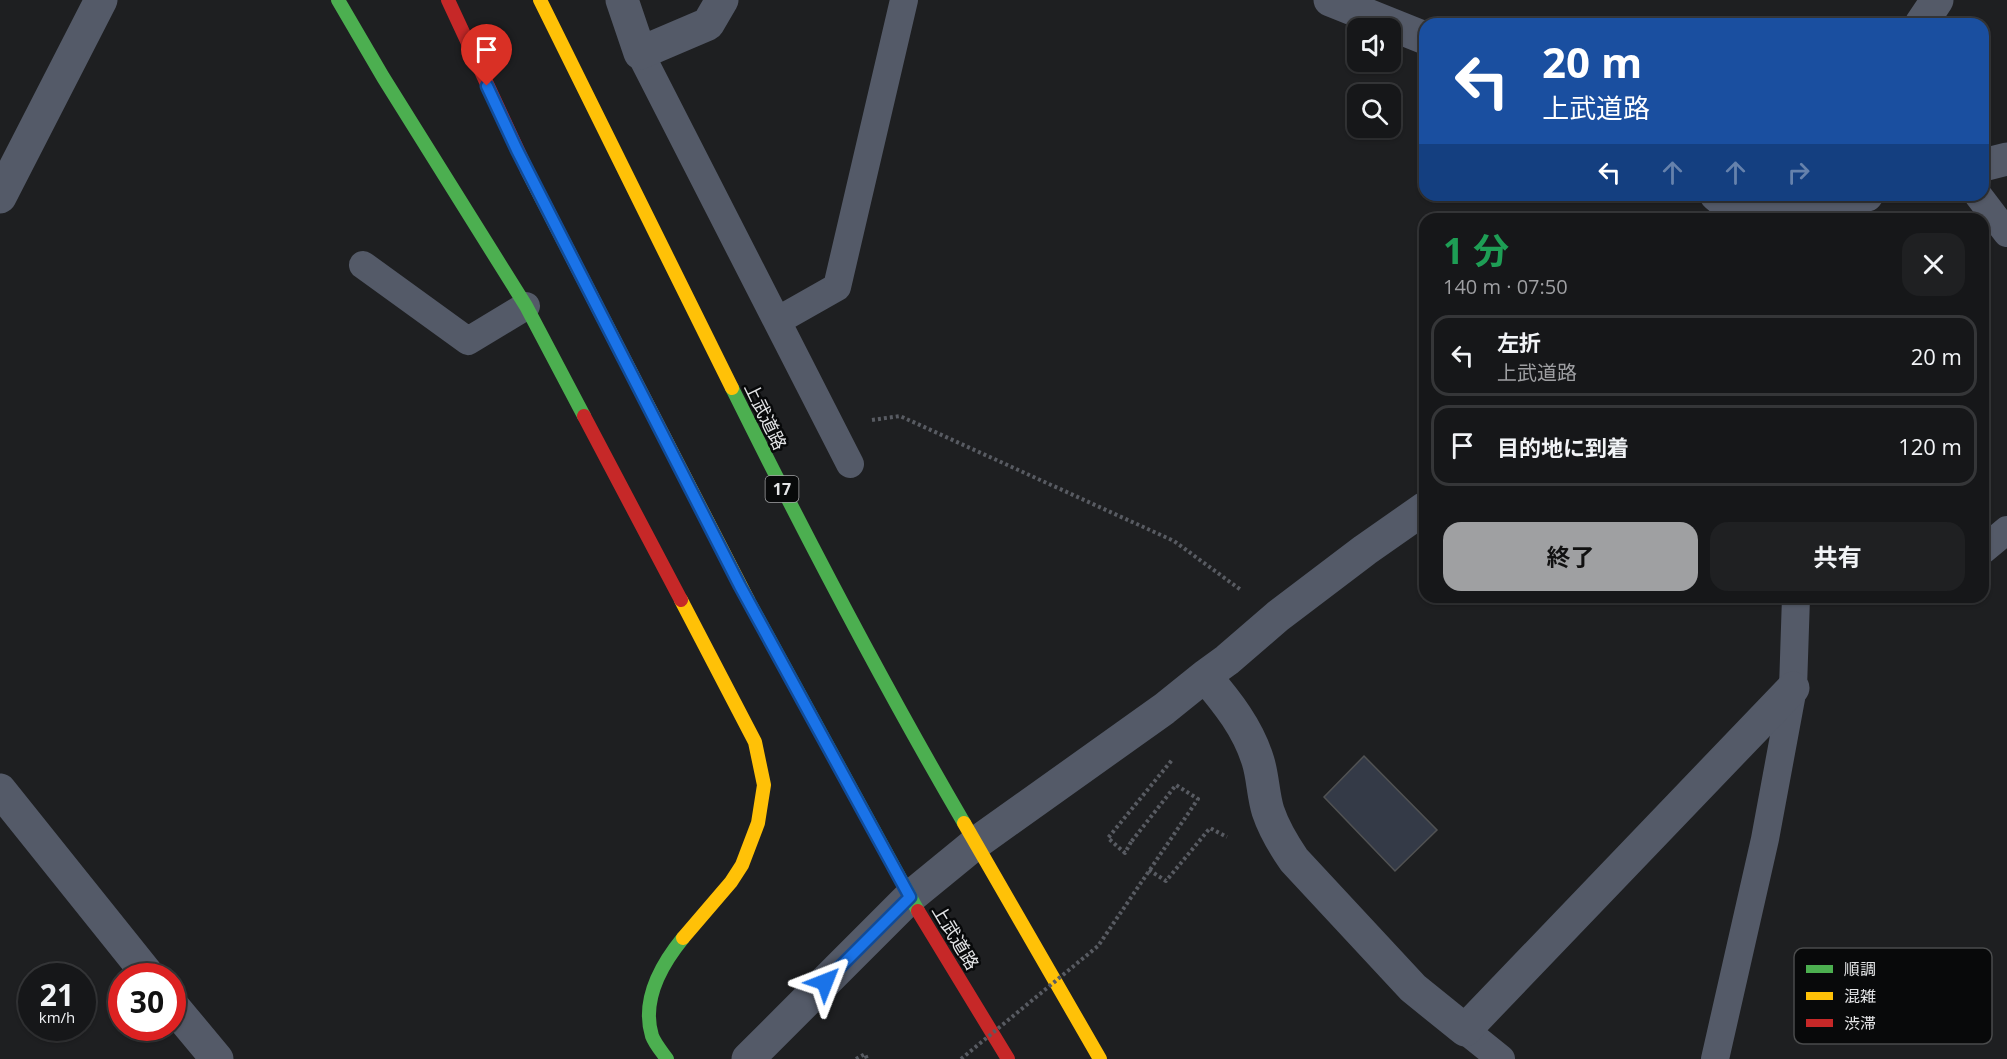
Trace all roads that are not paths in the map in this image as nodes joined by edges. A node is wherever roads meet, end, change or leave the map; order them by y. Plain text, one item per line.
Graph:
1 (101, 0) edge
2 (338, 0) edge
3 (448, 0) edge
4 (540, 0) edge
5 (622, 0) edge
6 (722, 0) edge
7 (904, 0) edge
8 (1330, 0) edge
9 (1937, 0) edge
10 (1925, 18) edge
11 (1419, 36) edge
12 (640, 53) junction
13 (2007, 159) edge
14 (1989, 164) edge
15 (0, 196) edge
16 (1723, 201) edge
17 (1844, 201) edge
18 (1983, 201) edge
19 (1799, 212) edge
20 (2007, 233) edge
21 (363, 265) dead end
22 (526, 306) junction
23 (777, 321) junction
24 (850, 464) dead end
25 (1419, 512) edge
26 (2007, 530) edge
27 (1989, 545) edge
28 (1796, 603) edge
29 (1205, 676) junction
30 (1793, 688) junction
31 (0, 790) edge
32 (976, 843) junction
33 (910, 897) junction
34 (139, 963) edge
35 (186, 1022) edge
36 (1465, 1030) junction
37 (217, 1059) edge
38 (667, 1059) edge
39 (748, 1059) edge
40 (1008, 1059) edge
41 (1100, 1059) edge
42 (1501, 1059) edge
43 (1715, 1059) edge

1 - 15 street
2 - 22 main road
3 - 33 main road, 上武道路
4 - 32 main road, 上武道路 / 17
5 - 12 street
6 - 12 street
7 - 23 lane
8 - 11 street
9 - 10 street
12 - 23 lane
13 - 14 street
16 - 19 street
17 - 19 street
18 - 20 lane
21 - 22 lane
22 - 38 main road
23 - 24 lane
25 - 29 street
26 - 27 lane
28 - 30 lane
29 - 32 street
29 - 36 street
30 - 36 street
30 - 43 lane
31 - 34 street
32 - 33 street
32 - 41 main road, 上武道路 / 17
33 - 39 street
33 - 40 main road, 上武道路
35 - 37 street
36 - 42 lane

